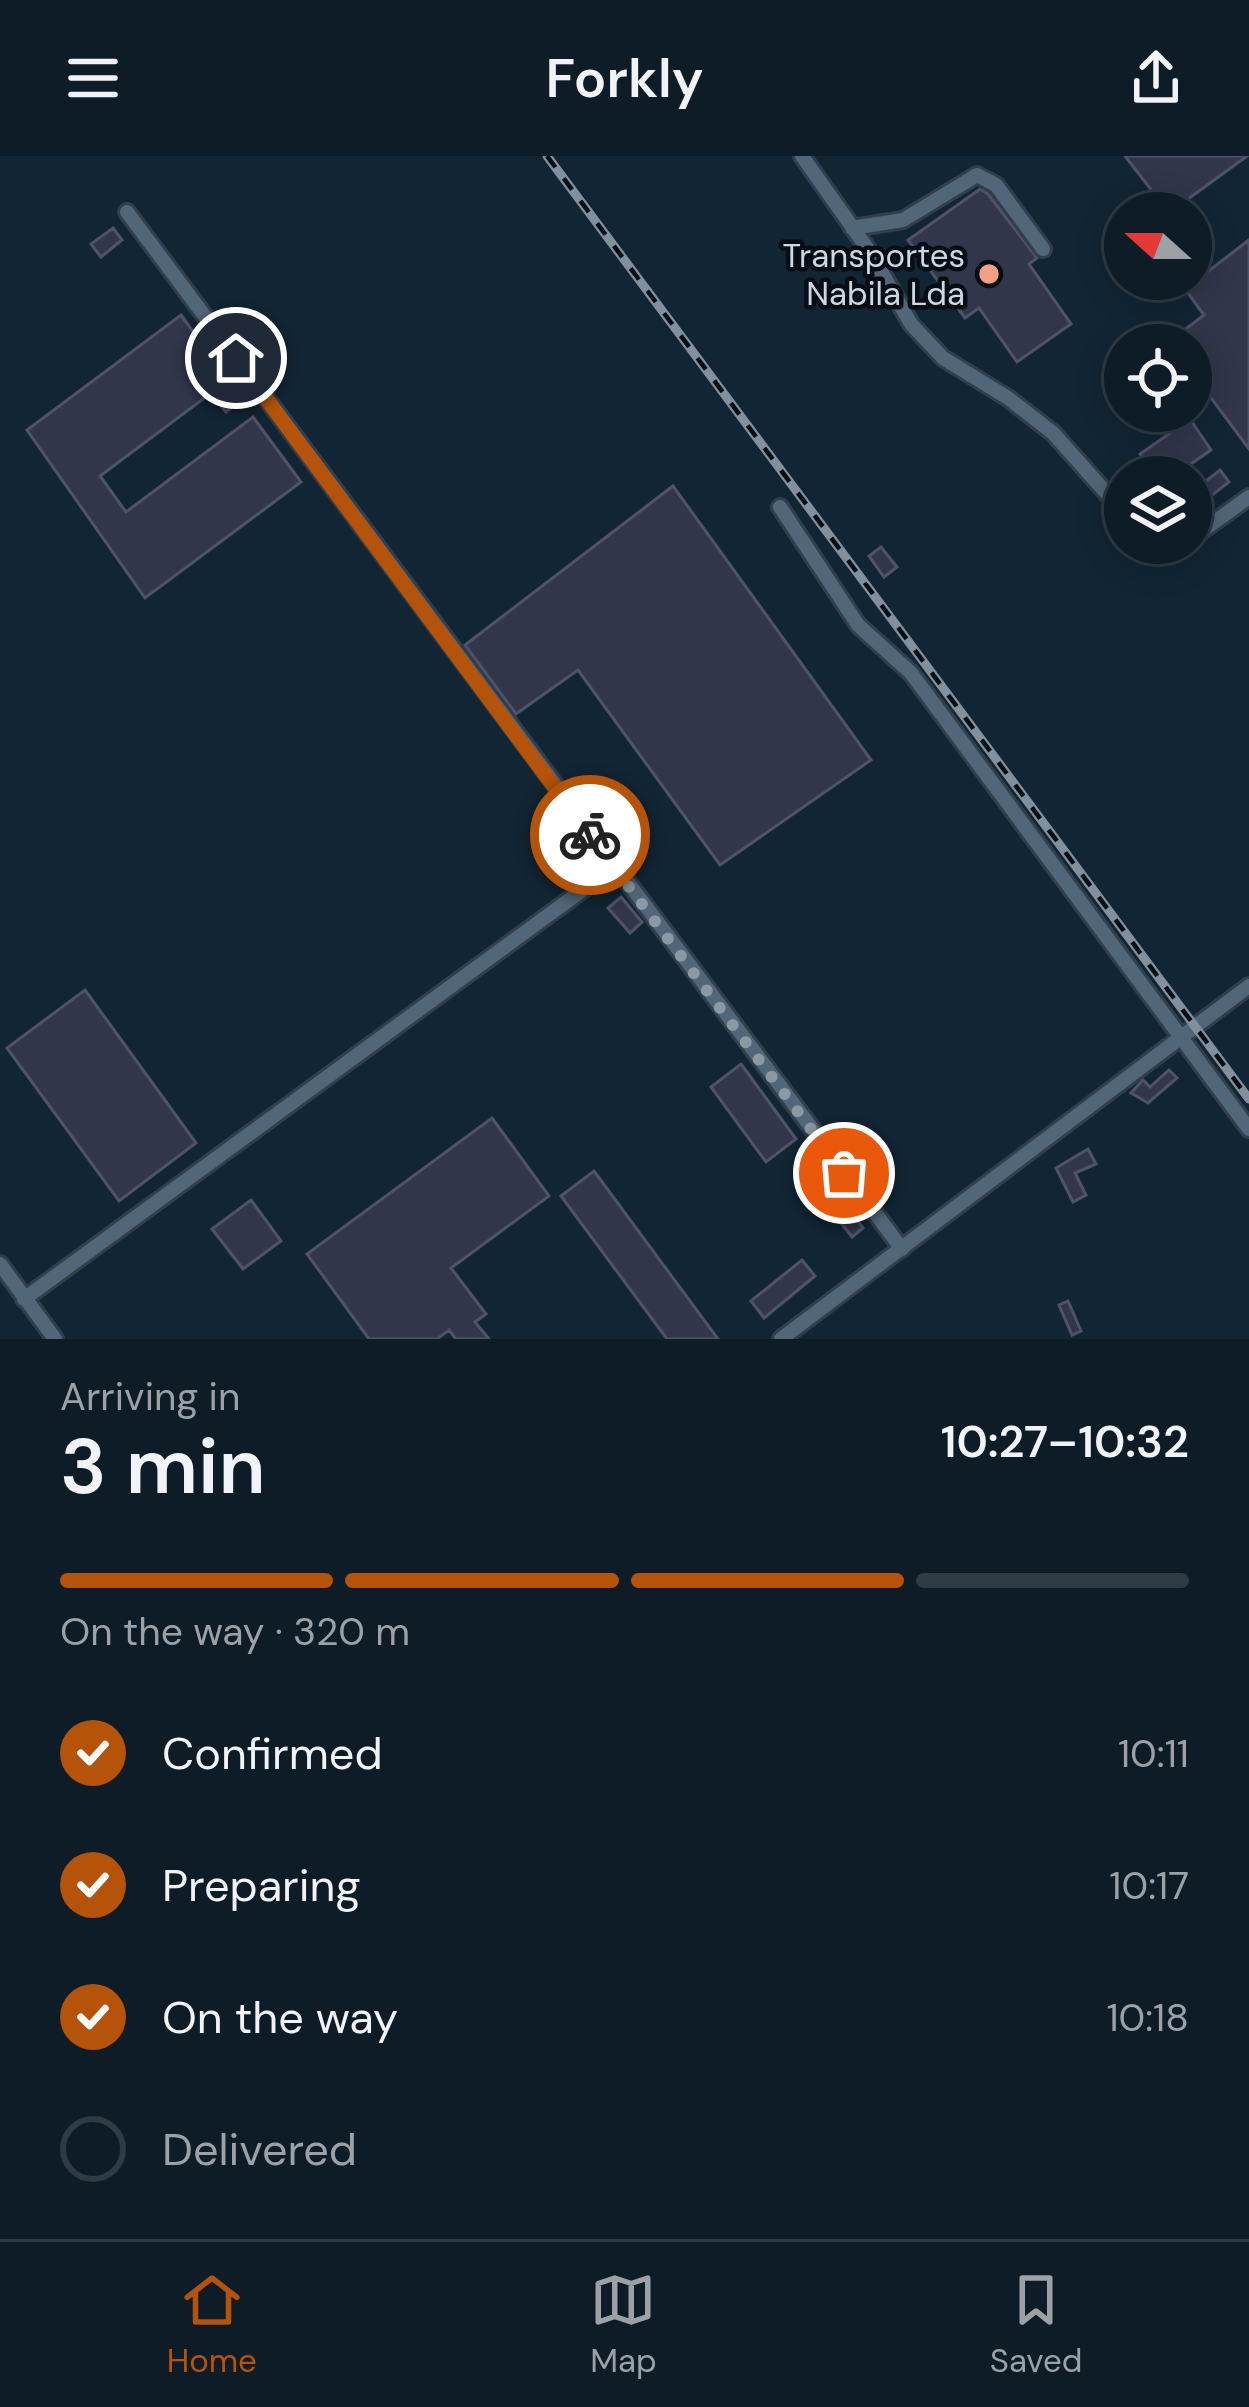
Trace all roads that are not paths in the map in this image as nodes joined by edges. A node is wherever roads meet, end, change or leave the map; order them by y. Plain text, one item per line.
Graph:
1 (802, 156) edge
2 (127, 212) dead end
3 (853, 228) junction
4 (1042, 249) dead end
5 (1104, 490) edge
6 (1249, 497) edge
7 (779, 507) dead end
8 (1212, 523) edge
9 (614, 867) junction
10 (1249, 986) edge
11 (1178, 1038) junction
12 (1249, 1129) edge
13 (902, 1250) junction
14 (0, 1264) edge
15 (24, 1299) junction
16 (55, 1339) edge
17 (781, 1339) edge

1 - 3 street
2 - 9 street
3 - 4 street
3 - 5 street
6 - 8 street
7 - 11 street
9 - 13 street
9 - 15 street
10 - 11 street
11 - 12 street
11 - 13 street
13 - 17 street
14 - 15 street
15 - 16 street

